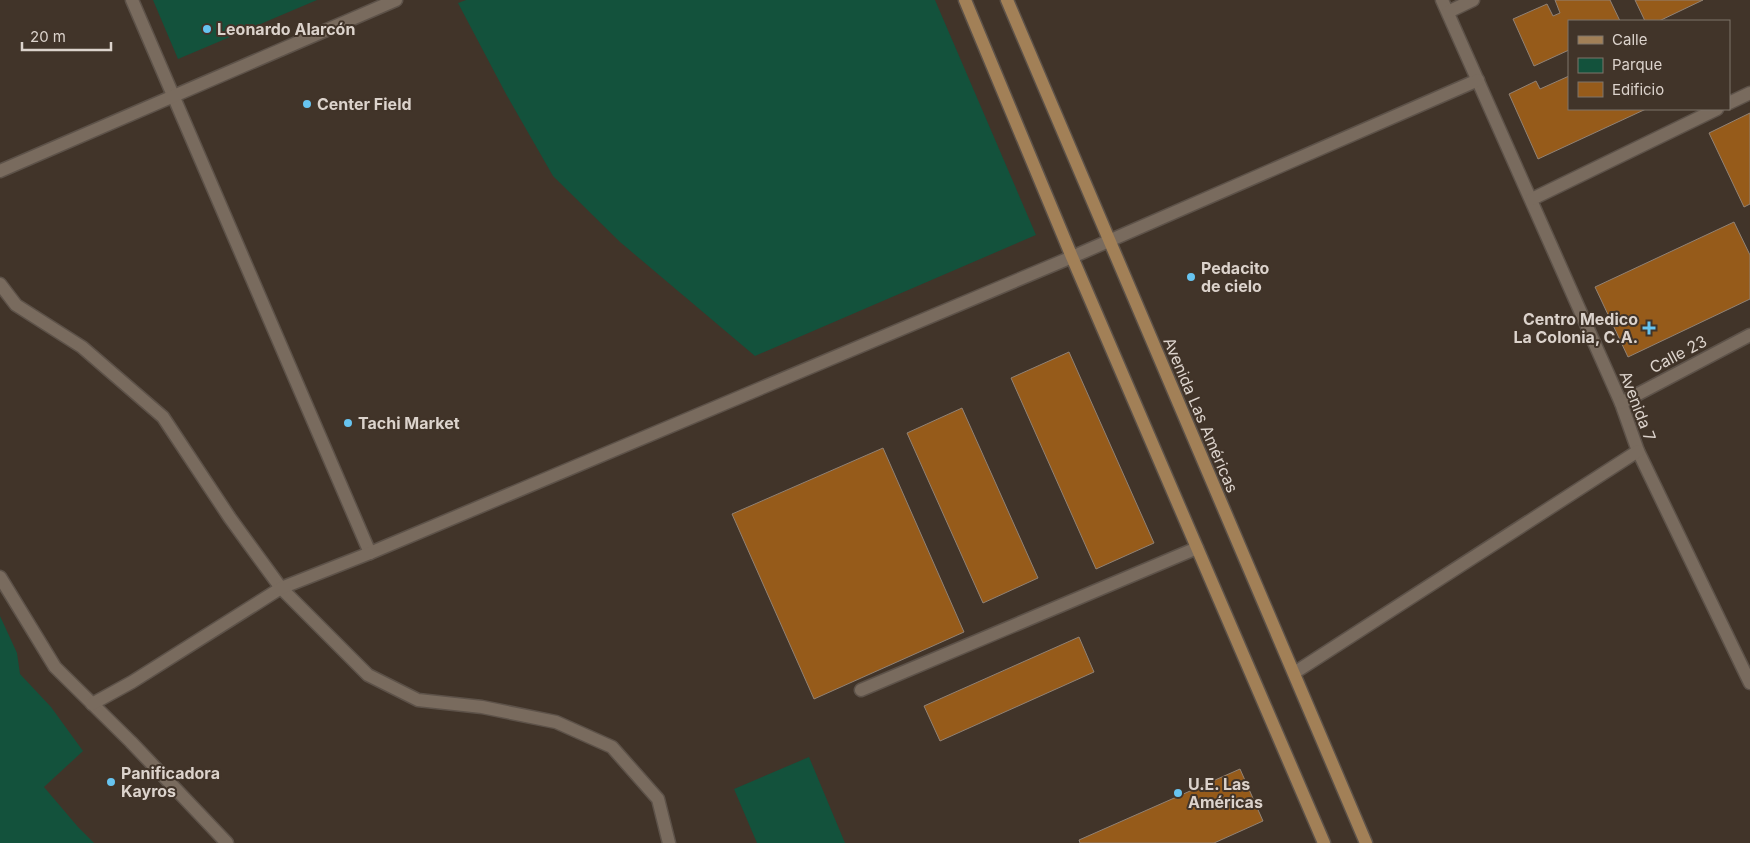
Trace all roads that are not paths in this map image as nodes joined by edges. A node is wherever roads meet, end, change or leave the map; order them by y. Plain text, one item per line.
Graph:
1 (132, 0) edge
2 (396, 0) edge
3 (965, 0) edge
4 (1007, 0) edge
5 (1442, 0) edge
6 (1473, 0) edge
7 (1448, 12) junction
8 (1478, 80) junction
9 (1750, 93) edge
10 (173, 95) junction
11 (1730, 103) edge
12 (1716, 110) edge
13 (0, 171) edge
14 (1532, 199) junction
15 (1109, 241) junction
16 (1072, 257) junction
17 (0, 284) edge
18 (1750, 335) edge
19 (1621, 403) junction
20 (1638, 451) junction
21 (1197, 548) junction
22 (370, 553) junction
23 (0, 576) edge
24 (281, 588) junction
25 (1294, 673) junction
26 (1750, 683) edge
27 (862, 690) dead end
28 (92, 704) junction
29 (227, 843) edge
30 (669, 843) edge
31 (1324, 843) edge
32 (1366, 843) edge

1 - 10 street
2 - 10 street
3 - 16 main road
4 - 15 main road, Avenida Las Américas
5 - 7 street, Avenida 7
6 - 7 street
7 - 8 street, Avenida 7
8 - 14 street, Avenida 7
8 - 15 street
9 - 11 street
10 - 13 street
10 - 22 street
12 - 14 street
14 - 19 street, Avenida 7
15 - 16 street
15 - 25 main road, Avenida Las Américas
16 - 21 main road
16 - 22 street
17 - 24 street
18 - 19 street, Calle 23
19 - 20 street, Avenida 7
20 - 25 street
20 - 26 street, Avenida 7
21 - 27 street
21 - 31 main road
22 - 24 street
23 - 28 street
24 - 28 street
24 - 30 street
25 - 32 main road, Avenida Las Américas
28 - 29 street

